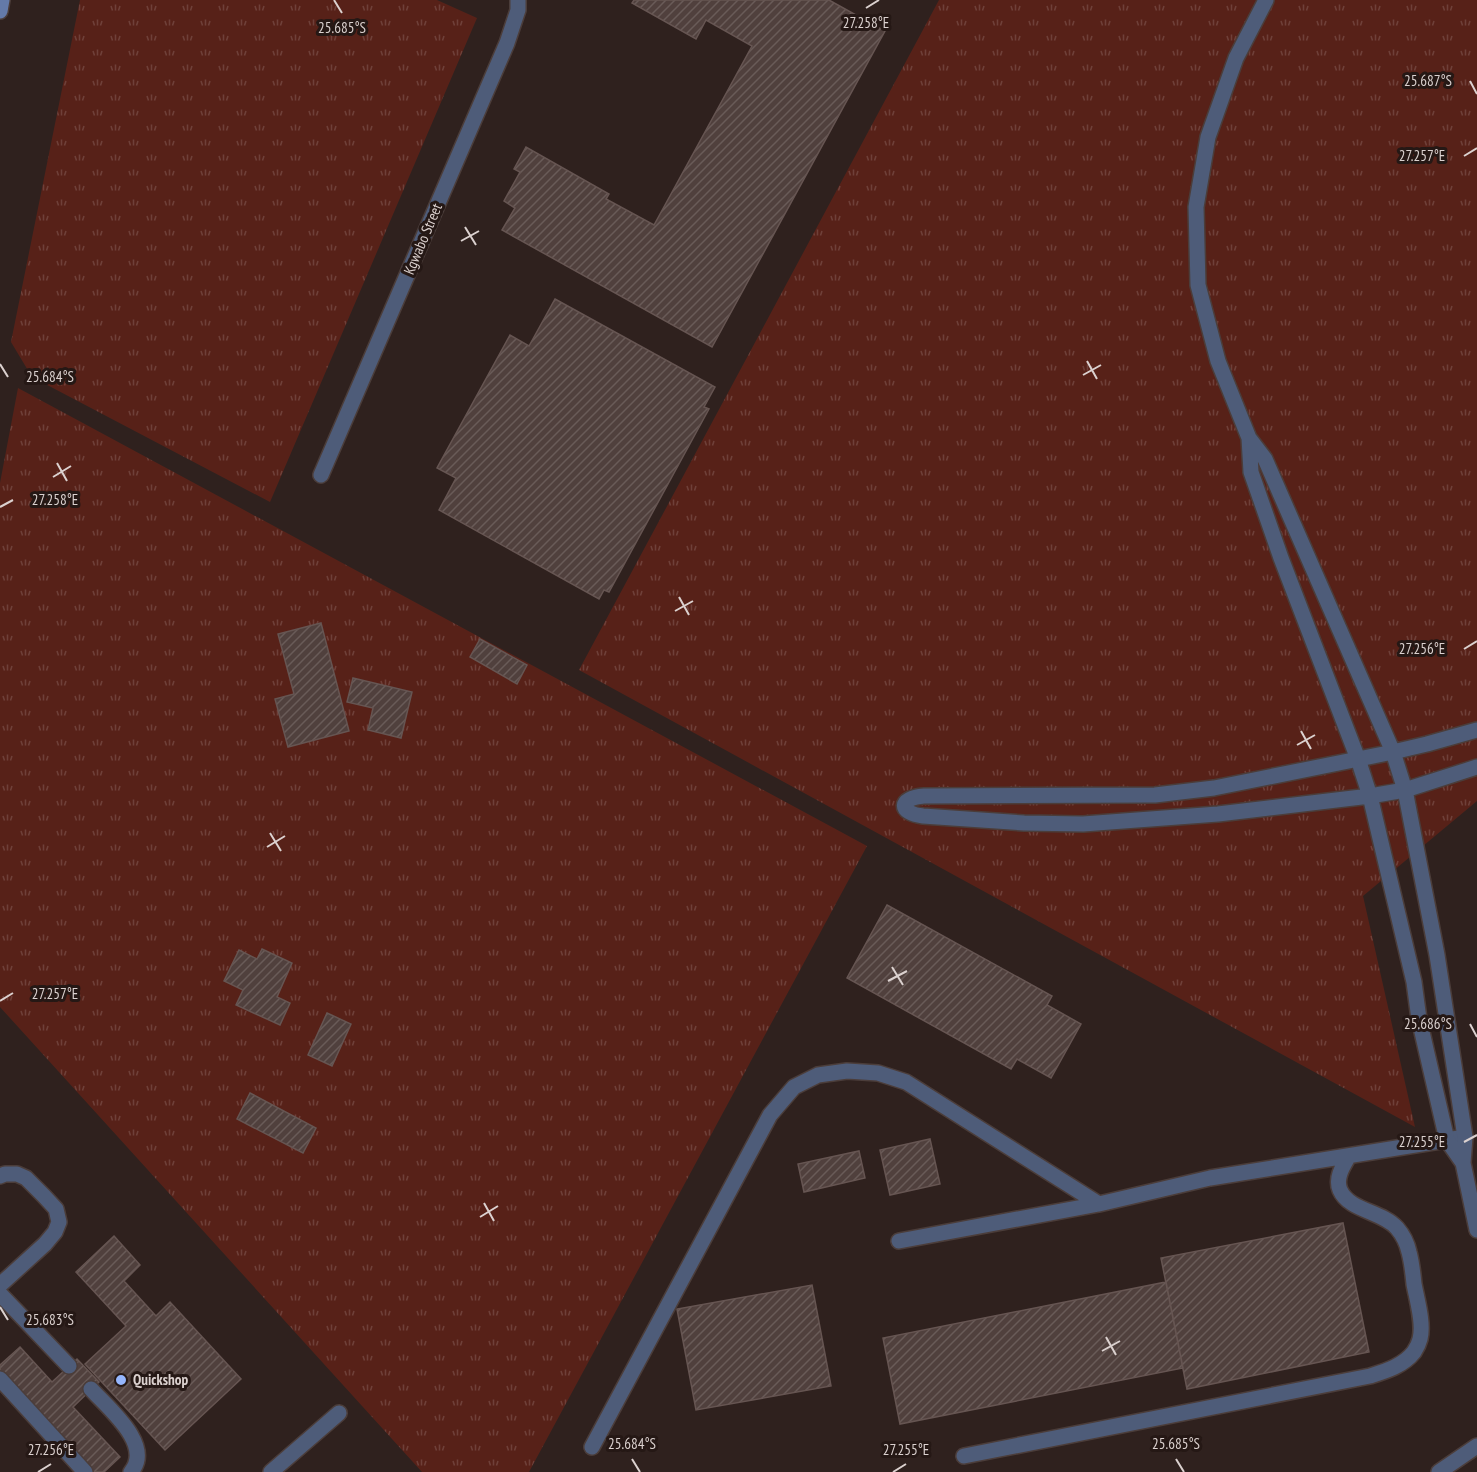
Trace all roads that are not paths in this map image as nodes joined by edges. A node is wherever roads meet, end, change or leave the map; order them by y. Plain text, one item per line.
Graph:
1 (2, 0) edge
2 (518, 0) edge
3 (1266, 0) edge
4 (0, 11) edge
5 (1249, 438) junction
6 (321, 475) dead end
7 (1477, 730) edge
8 (1393, 752) junction
9 (1358, 759) junction
10 (1477, 767) edge
11 (1405, 790) junction
12 (1370, 796) junction
13 (1466, 1137) junction
14 (1447, 1140) junction
15 (1349, 1156) junction
16 (1463, 1163) junction
17 (0, 1176) edge
18 (1099, 1204) junction
19 (1477, 1230) edge
20 (899, 1241) dead end
21 (0, 1285) edge
22 (0, 1294) edge
23 (69, 1366) dead end
24 (0, 1378) edge
25 (91, 1389) dead end
26 (339, 1413) dead end
27 (1477, 1446) edge
28 (592, 1447) dead end
29 (964, 1456) dead end
30 (85, 1472) edge
31 (131, 1472) edge
32 (271, 1472) edge
33 (1439, 1472) edge

1 - 4 main road
2 - 6 street, Kgwabo Street
3 - 5 street
5 - 8 street
5 - 9 street
7 - 8 street
8 - 9 street
8 - 11 street
9 - 12 street
9 - 12 street
10 - 11 street
11 - 12 street
11 - 13 street
12 - 14 street
13 - 14 street
13 - 16 street
14 - 15 street
14 - 16 street
15 - 18 street
15 - 29 street
16 - 19 street
17 - 21 street
18 - 20 street
18 - 28 street
22 - 23 street
24 - 30 street
25 - 31 street
26 - 32 street
27 - 33 street

